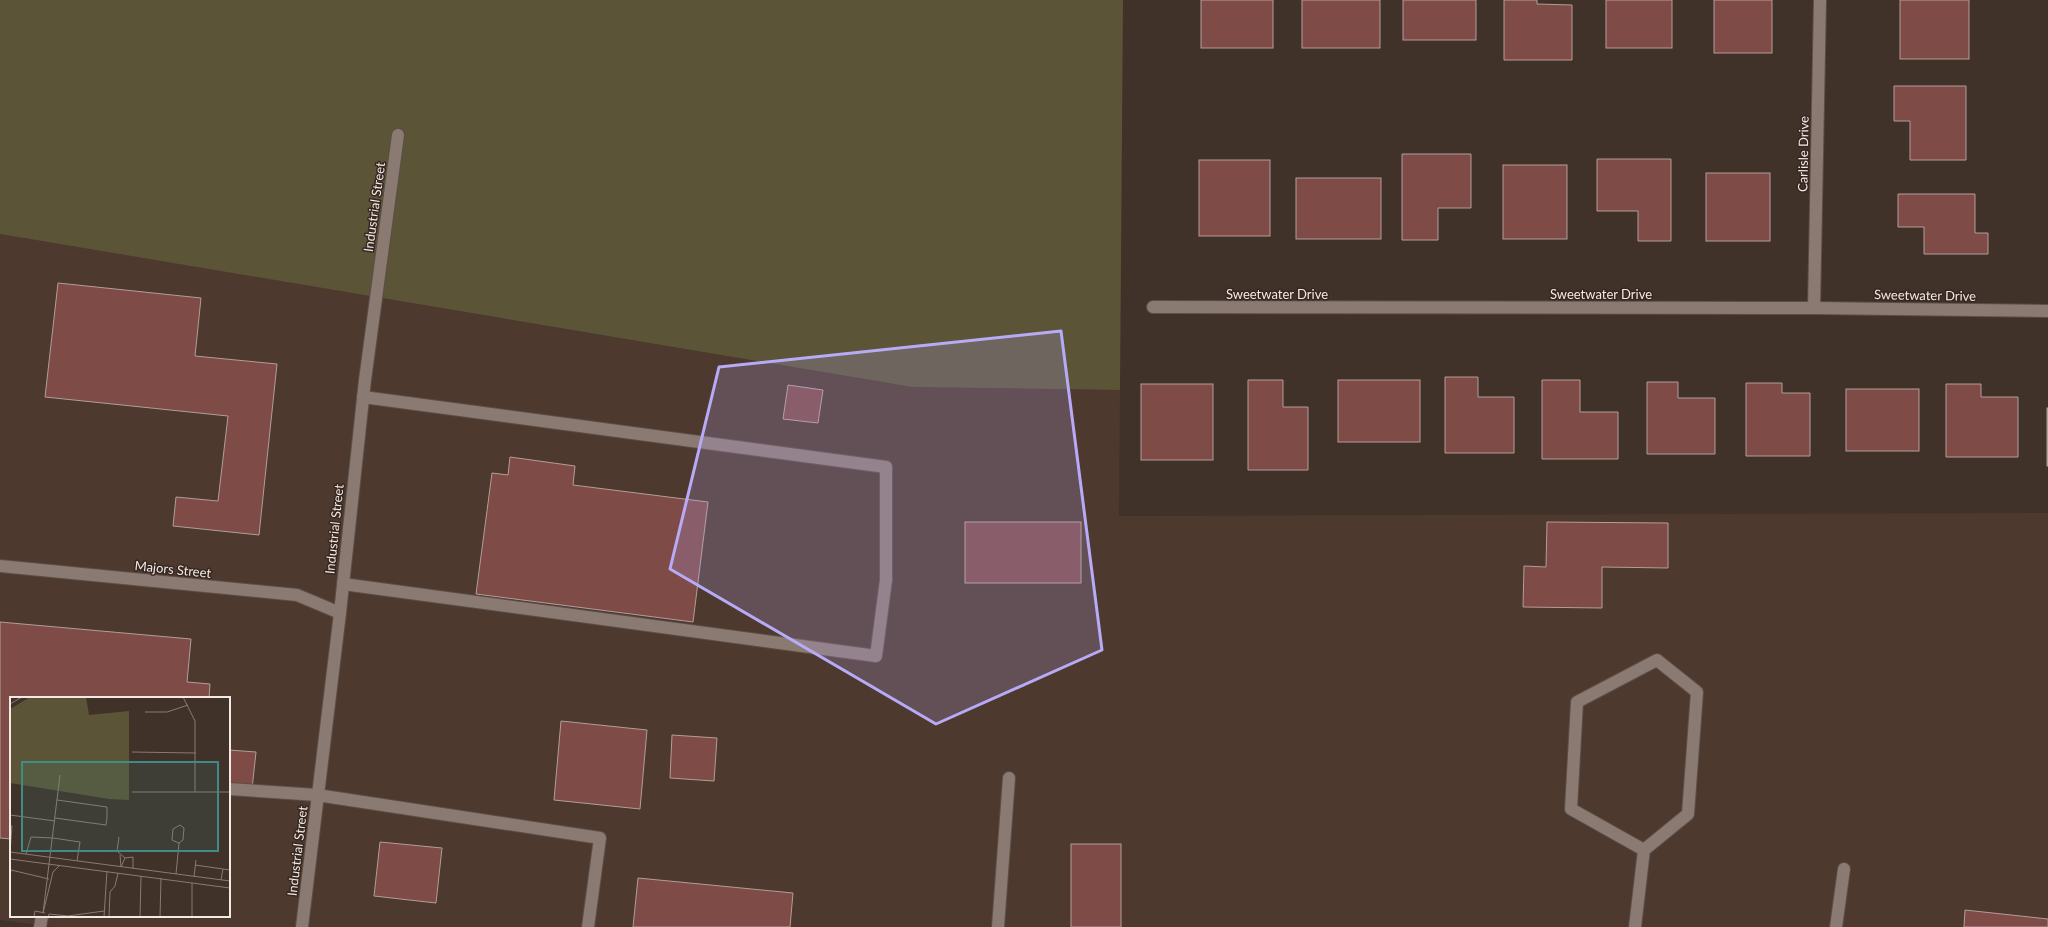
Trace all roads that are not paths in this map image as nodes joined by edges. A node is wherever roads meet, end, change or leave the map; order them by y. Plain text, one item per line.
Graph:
1 (1820, 0) edge
2 (398, 134) dead end
3 (1153, 308) dead end
4 (1814, 308) junction
5 (2048, 311) edge
6 (363, 396) junction
7 (0, 566) edge
8 (343, 584) junction
9 (340, 613) junction
10 (1009, 778) dead end
11 (230, 789) edge
12 (318, 795) junction
13 (1644, 850) junction
14 (1844, 869) dead end
15 (42, 917) edge
16 (40, 927) edge
17 (302, 927) edge
18 (588, 927) edge
19 (998, 927) edge
20 (1635, 927) edge
21 (1836, 927) edge

1 - 4 street, Carlisle Drive
2 - 6 street, Industrial Street
3 - 4 street, Sweetwater Drive
4 - 5 street, Sweetwater Drive
6 - 8 street, Industrial Street
6 - 8 street
7 - 9 street, Majors Street
8 - 9 street, Industrial Street
9 - 12 street, Industrial Street
10 - 19 street
11 - 12 street
12 - 17 street, Industrial Street
12 - 18 street
13 - 13 street
13 - 20 street
14 - 21 street
15 - 16 street

